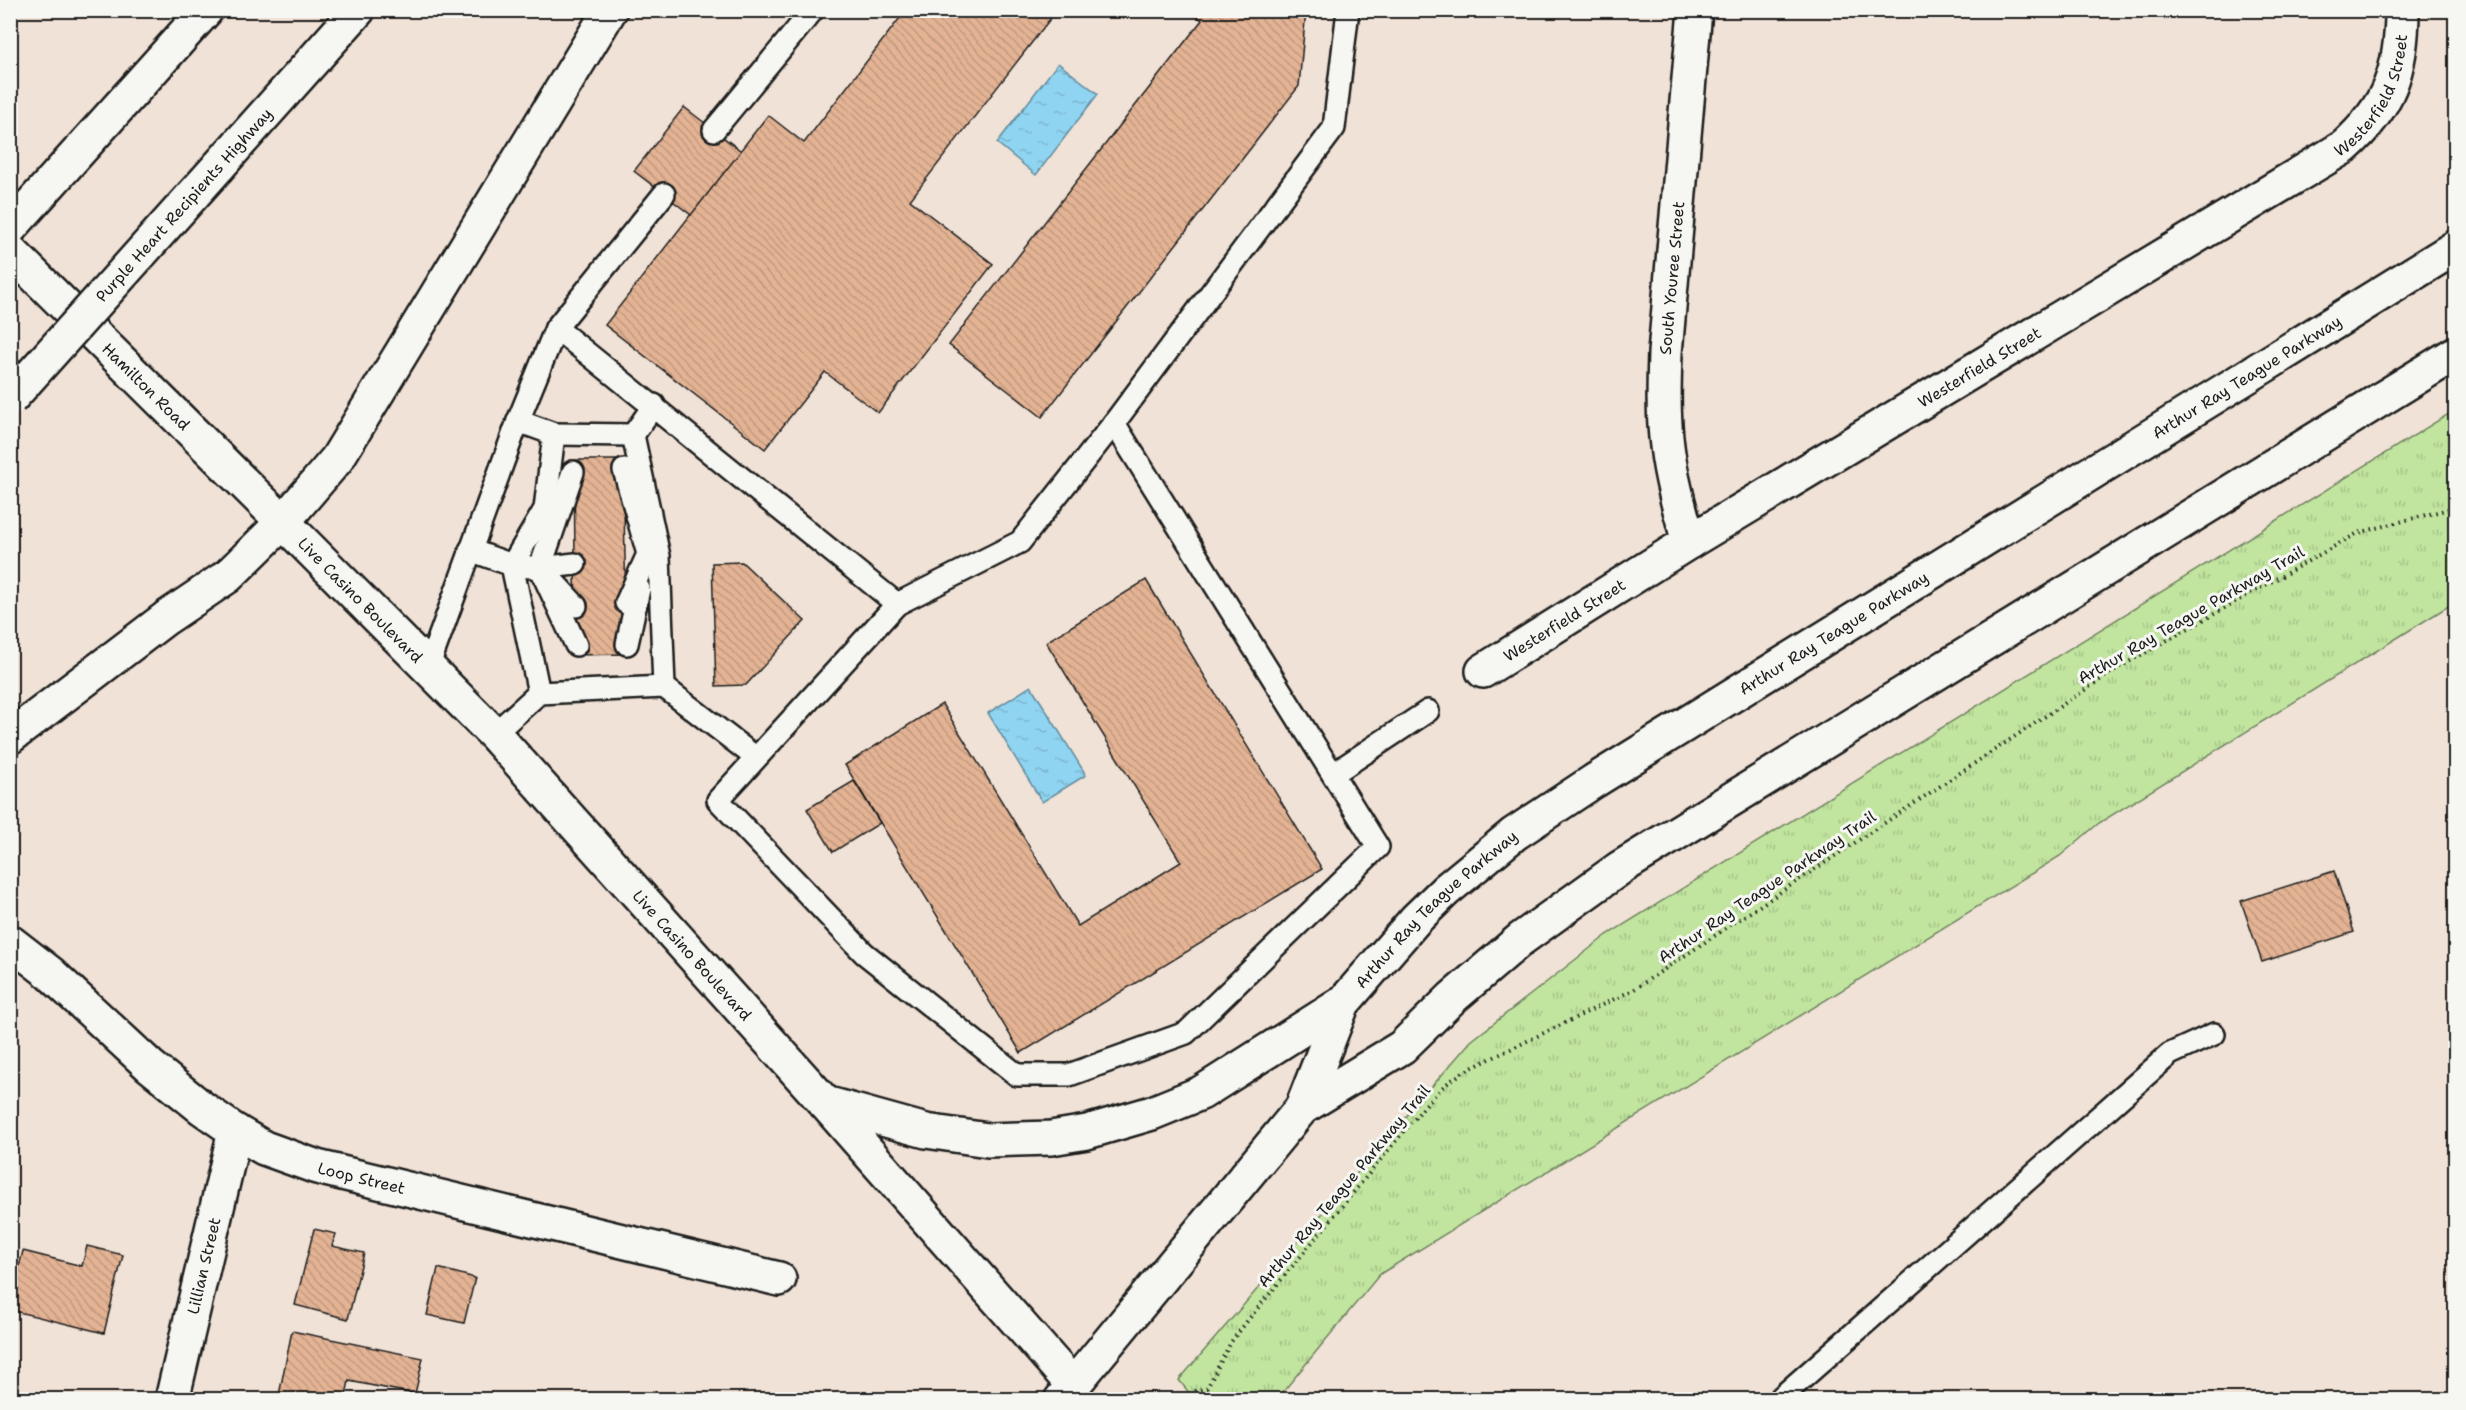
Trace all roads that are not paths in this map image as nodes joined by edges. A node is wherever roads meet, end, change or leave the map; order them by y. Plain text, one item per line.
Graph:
1 (206, 10) edge
2 (358, 10) edge
3 (610, 10) edge
4 (813, 10) edge
5 (1348, 10) edge
6 (1695, 10) edge
7 (2402, 10) edge
8 (714, 130) dead end
9 (664, 194) dead end
10 (10, 228) edge
11 (2456, 247) edge
12 (10, 251) edge
13 (556, 328) junction
14 (2456, 353) edge
15 (10, 399) edge
16 (654, 405) junction
17 (518, 421) junction
18 (1114, 423) junction
19 (554, 434) junction
20 (633, 435) junction
21 (624, 470) dead end
22 (573, 472) dead end
23 (574, 508) dead end
24 (624, 508) dead end
25 (283, 522) junction
26 (1689, 542) junction
27 (470, 550) junction
28 (653, 555) junction
29 (625, 559) dead end
30 (575, 564) dead end
31 (512, 565) junction
32 (540, 568) junction
33 (626, 603) dead end
34 (897, 604) junction
35 (576, 606) dead end
36 (627, 644) dead end
37 (576, 645) dead end
38 (428, 668) junction
39 (1483, 671) dead end
40 (664, 687) junction
41 (539, 693) junction
42 (1428, 711) dead end
43 (494, 734) junction
44 (10, 737) edge
45 (755, 757) junction
46 (1333, 774) junction
47 (10, 942) edge
48 (1343, 1003) junction
49 (2214, 1034) dead end
50 (825, 1103) junction
51 (1302, 1108) junction
52 (235, 1131) junction
53 (779, 1279) dead end
54 (1073, 1395) edge
55 (172, 1400) edge
56 (1778, 1400) edge

1 - 10 main road
2 - 15 main road, Purple Heart Recipients Highway, bridge
3 - 25 main road
4 - 8 lane
5 - 18 lane
6 - 26 main road, South Youree Street
7 - 26 main road, Westerfield Street
9 - 13 lane
11 - 48 main road, Arthur Ray Teague Parkway
12 - 25 main road, Hamilton Road
13 - 16 lane
13 - 17 lane
14 - 51 main road, Arthur Ray Teague Parkway
16 - 20 lane
16 - 34 lane
17 - 19 lane
17 - 27 lane
18 - 34 lane
18 - 46 lane
19 - 20 lane
19 - 31 lane
20 - 28 lane
21 - 28 lane
22 - 32 lane
23 - 32 lane
24 - 28 lane
25 - 38 main road, Live Casino Boulevard
25 - 44 main road
26 - 39 main road, Westerfield Street
27 - 31 lane
27 - 38 lane
28 - 29 lane
28 - 33 lane
28 - 36 lane
28 - 40 lane
30 - 32 lane
31 - 32 lane
31 - 41 lane
32 - 35 lane
32 - 37 lane
34 - 45 lane
38 - 43 main road, Live Casino Boulevard
40 - 41 lane
40 - 45 lane
41 - 43 lane
42 - 46 lane
43 - 50 main road, Live Casino Boulevard
45 - 46 lane
47 - 52 main road, Loop Street
48 - 50 main road
48 - 51 main road, Arthur Ray Teague Parkway
49 - 56 lane
50 - 54 main road, Live Casino Boulevard
51 - 54 main road, Arthur Ray Teague Parkway
52 - 53 main road, Loop Street
52 - 55 main road, Lillian Street

